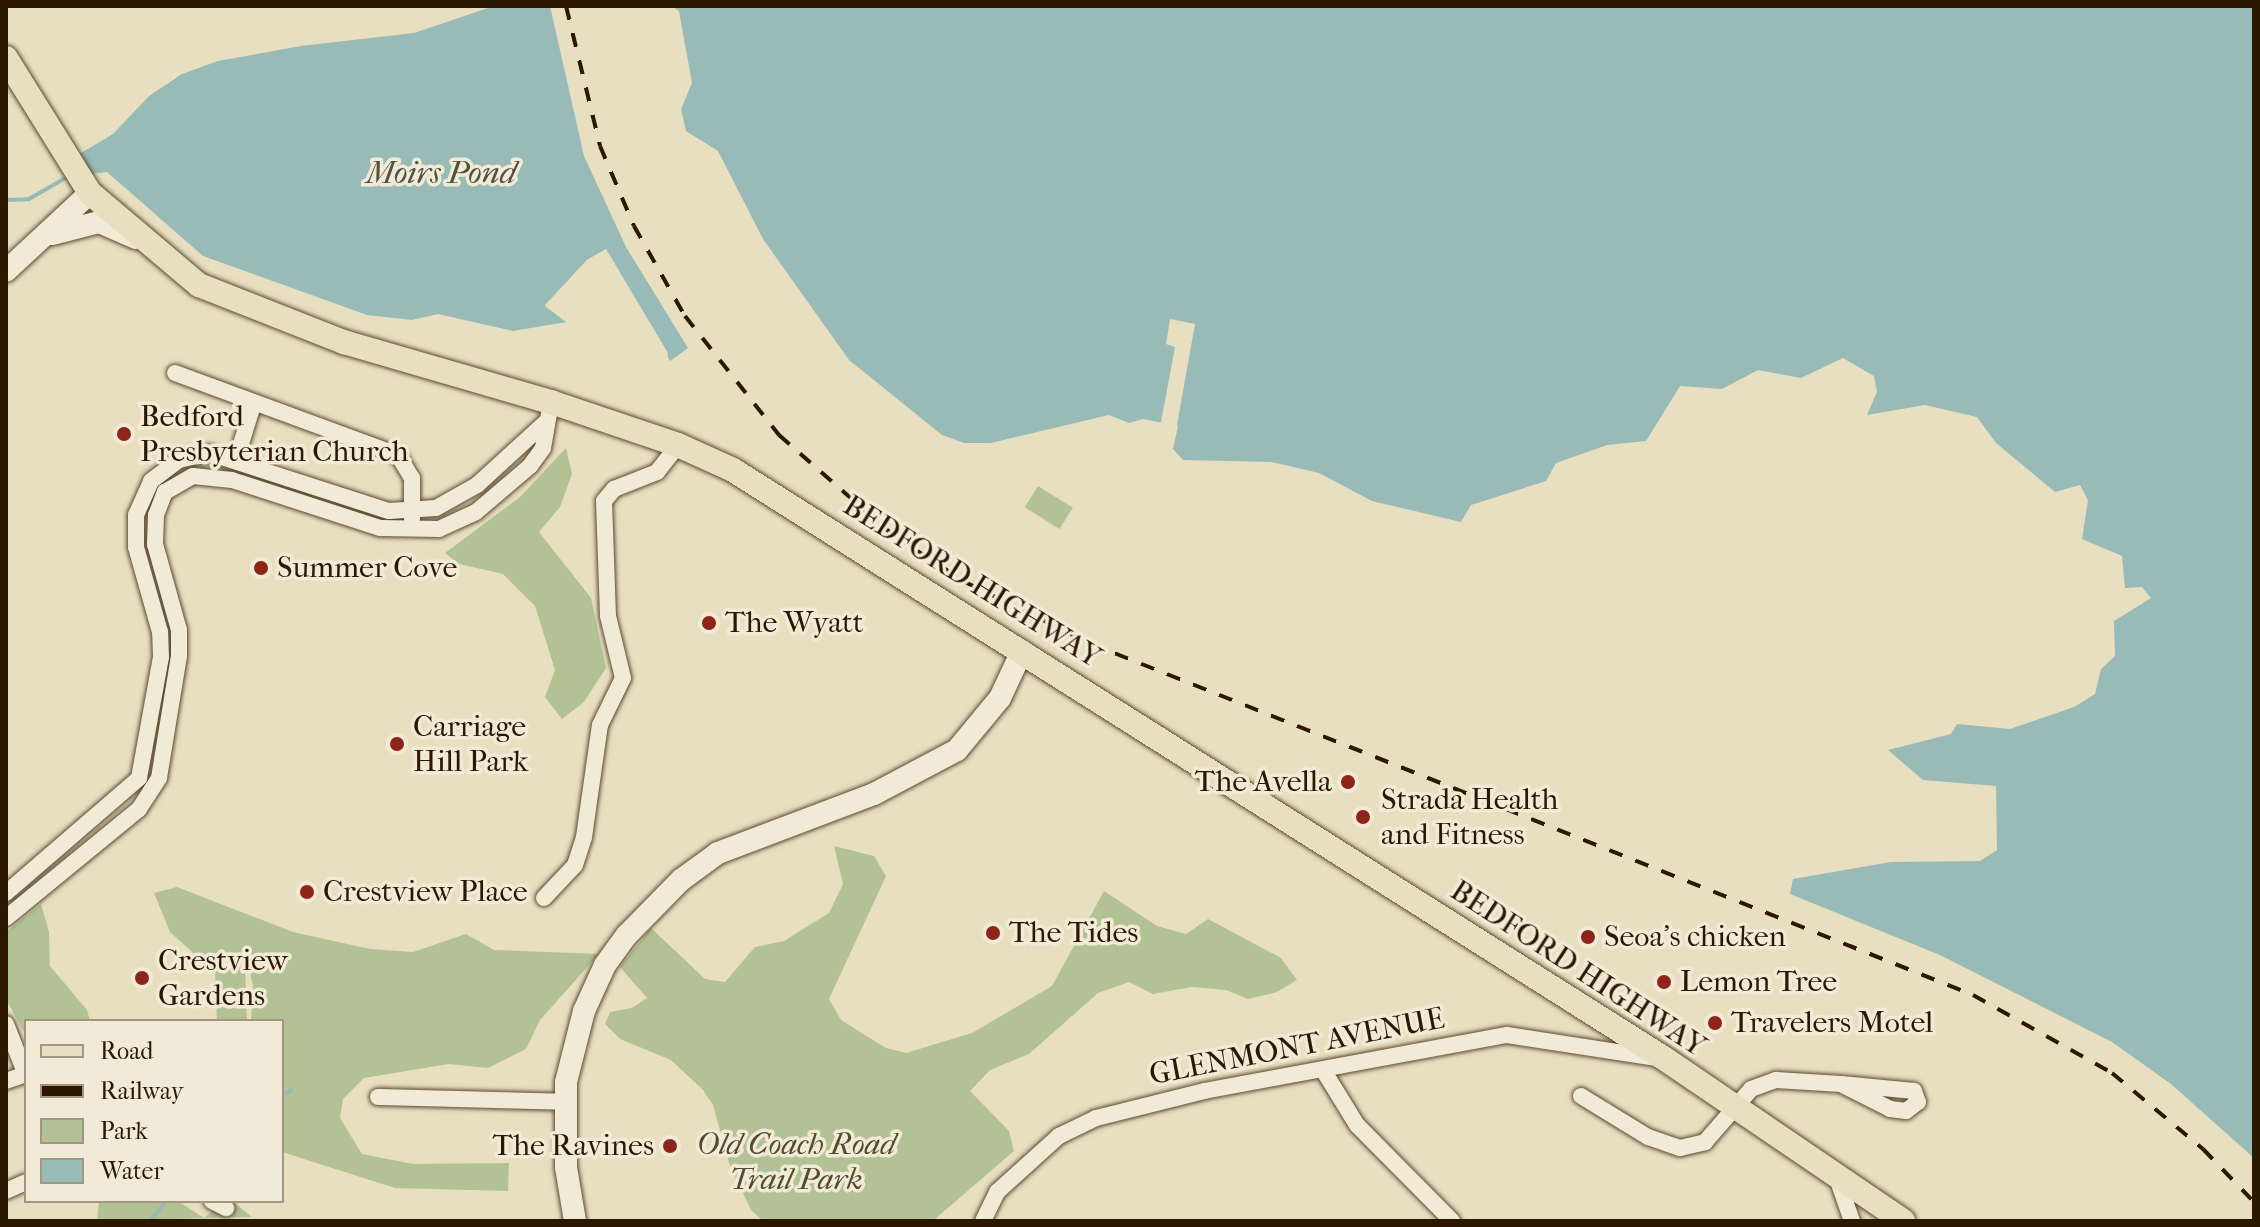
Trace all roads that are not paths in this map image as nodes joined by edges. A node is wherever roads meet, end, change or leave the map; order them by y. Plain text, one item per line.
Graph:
1 (6, 58) edge
2 (86, 187) junction
3 (136, 238) junction
4 (30, 246) junction
5 (6, 271) edge
6 (175, 373) dead end
7 (253, 405) junction
8 (548, 412) junction
9 (678, 445) junction
10 (236, 460) junction
11 (415, 510) junction
12 (409, 532) junction
13 (993, 634) junction
14 (1022, 651) junction
15 (1000, 698) junction
16 (6, 893) edge
17 (544, 898) dead end
18 (6, 918) edge
19 (6, 1024) edge
20 (1665, 1059) junction
21 (24, 1070) edge
22 (1325, 1073) junction
23 (1841, 1084) dead end
24 (1581, 1096) dead end
25 (378, 1097) dead end
26 (565, 1102) junction
27 (1735, 1108) junction
28 (1837, 1178) junction
29 (575, 1221) edge
30 (983, 1221) edge
31 (1452, 1221) edge
32 (1852, 1221) edge
33 (1903, 1221) edge

1 - 2 main road, BEDFORD HIGHWAY
2 - 3 main road, BEDFORD HIGHWAY
2 - 4 street
3 - 4 street
3 - 8 main road, BEDFORD HIGHWAY
4 - 5 street
6 - 7 street
7 - 10 street
7 - 11 street
8 - 9 main road, BEDFORD HIGHWAY
8 - 11 street
8 - 12 street
9 - 13 main road, BEDFORD HIGHWAY
9 - 17 street
10 - 11 street
10 - 16 street
11 - 12 street
12 - 18 street
13 - 14 main road, BEDFORD HIGHWAY
13 - 15 street
14 - 15 street
14 - 20 main road, BEDFORD HIGHWAY
15 - 26 street
19 - 21 street
20 - 22 street, GLENMONT AVENUE
20 - 27 main road, BEDFORD HIGHWAY
22 - 30 street, GLENMONT AVENUE
22 - 31 street
23 - 27 street
24 - 27 street
25 - 26 street
26 - 29 street
27 - 28 main road, BEDFORD HIGHWAY
28 - 32 street
28 - 33 main road, BEDFORD HIGHWAY

